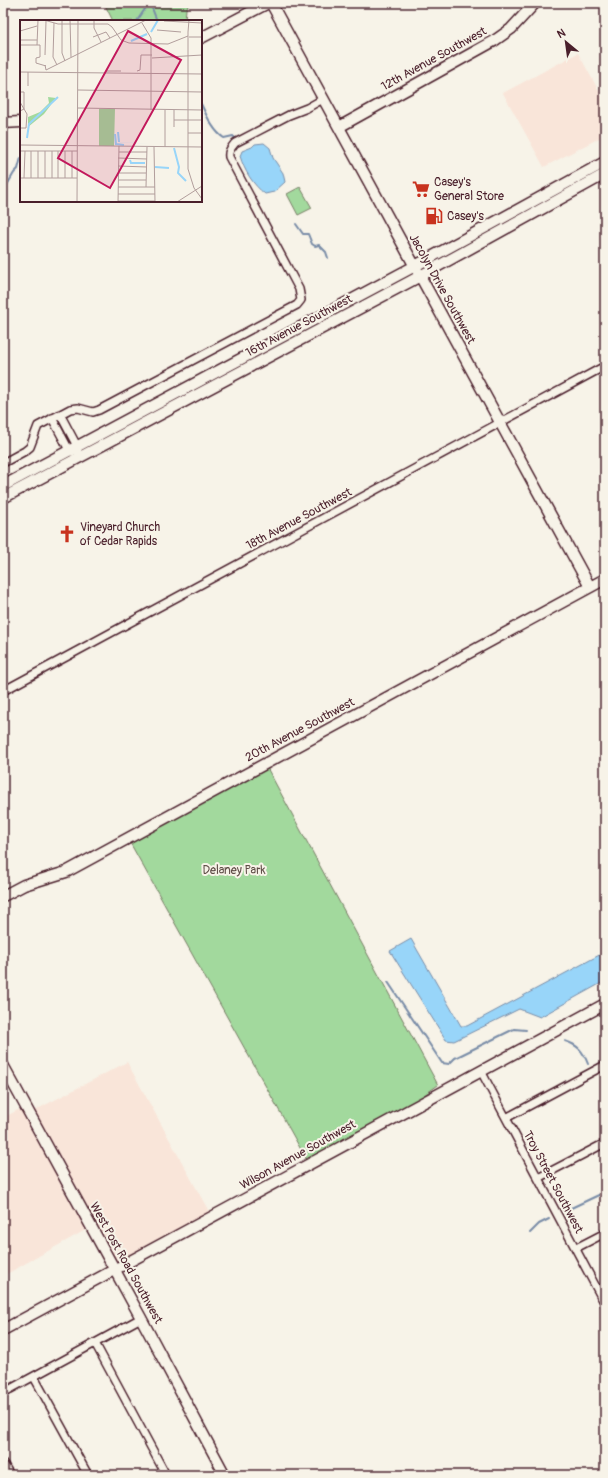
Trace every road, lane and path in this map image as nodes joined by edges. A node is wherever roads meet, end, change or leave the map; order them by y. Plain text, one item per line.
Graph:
1 (270, 3) edge
2 (535, 3) edge
3 (202, 37) edge
4 (323, 99) junction
5 (20, 122) edge
6 (3, 123) edge
7 (339, 127) junction
8 (605, 162) edge
9 (605, 174) edge
10 (558, 187) junction
11 (521, 220) junction
12 (415, 266) junction
13 (420, 276) junction
14 (605, 366) edge
15 (60, 414) junction
16 (52, 418) junction
17 (500, 423) junction
18 (73, 448) junction
19 (79, 458) junction
20 (3, 463) edge
21 (3, 486) edge
22 (3, 498) edge
23 (605, 579) edge
24 (590, 587) junction
25 (3, 691) edge
26 (3, 896) edge
27 (605, 1004) edge
28 (3, 1065) edge
29 (605, 1065) edge
30 (481, 1071) junction
31 (506, 1118) junction
32 (605, 1143) edge
33 (538, 1178) junction
34 (605, 1233) edge
35 (576, 1248) junction
36 (115, 1269) junction
37 (605, 1304) edge
38 (142, 1318) junction
39 (3, 1330) edge
40 (95, 1344) junction
41 (34, 1377) junction
42 (3, 1393) edge
43 (3, 1463) edge
44 (10, 1475) edge
45 (88, 1475) edge
46 (166, 1475) edge
47 (225, 1475) edge

1 - 3 street
1 - 4 street, Jacolyn Drive Southwest
2 - 7 street, 12th Avenue Southwest
4 - 7 street, Jacolyn Drive Southwest
4 - 15 street
5 - 6 street
7 - 12 street, Jacolyn Drive Southwest
8 - 10 street, 16th Avenue Southwest
9 - 11 street, 16th Avenue Southwest
10 - 11 street
10 - 12 street, 16th Avenue Southwest
11 - 13 street, 16th Avenue Southwest
12 - 13 street, Jacolyn Drive Southwest
12 - 18 street, 16th Avenue Southwest
13 - 17 street, Jacolyn Drive Southwest
13 - 19 street, 16th Avenue Southwest
14 - 17 street, 18th Avenue Southwest
15 - 16 street
15 - 18 street
16 - 18 street
16 - 20 street
17 - 24 street, Jacolyn Drive Southwest
17 - 25 street, 18th Avenue Southwest
18 - 19 street
18 - 21 street, 16th Avenue Southwest
19 - 22 street, 16th Avenue Southwest
23 - 24 street, 20th Avenue Southwest
24 - 26 street, 20th Avenue Southwest
27 - 30 street, Wilson Avenue Southwest
28 - 36 street, West Post Road Southwest
29 - 31 street
30 - 31 street, Troy Street Southwest
30 - 36 street, Wilson Avenue Southwest
31 - 33 street, Troy Street Southwest
32 - 33 street
33 - 35 street, Troy Street Southwest
34 - 35 street
35 - 37 street, Troy Street Southwest
36 - 38 street, West Post Road Southwest
36 - 39 street, Wilson Avenue Southwest
38 - 40 street
38 - 47 street, West Post Road Southwest
40 - 41 street
40 - 46 street
41 - 42 street
41 - 45 street
43 - 44 street

